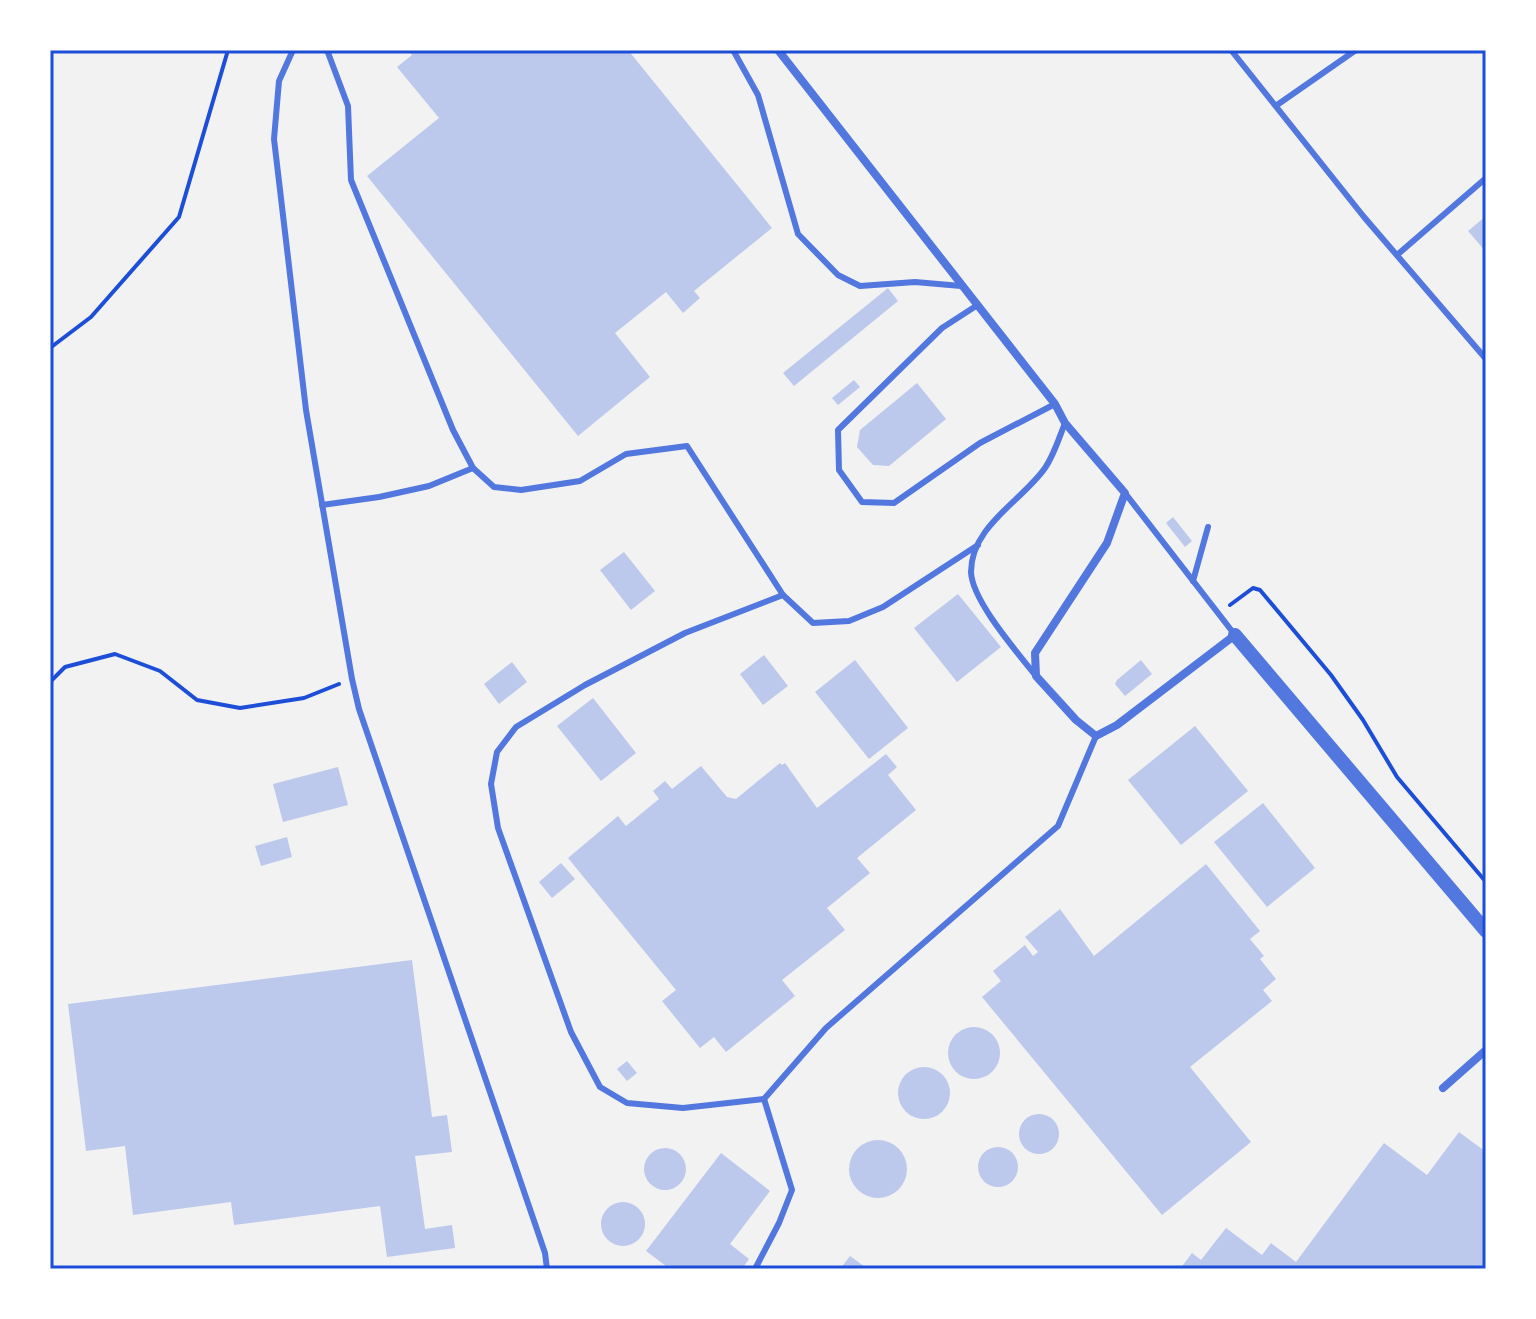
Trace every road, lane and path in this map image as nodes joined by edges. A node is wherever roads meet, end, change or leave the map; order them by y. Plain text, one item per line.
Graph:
1 (228, 50) edge
2 (293, 50) edge
3 (327, 50) edge
4 (733, 50) edge
5 (778, 50) edge
6 (1231, 50) edge
7 (1356, 50) edge
8 (1277, 105) junction
9 (1486, 178) edge
10 (1397, 255) junction
11 (961, 286) junction
12 (976, 306) junction
13 (50, 348) edge
14 (1486, 359) edge
15 (1055, 404) junction
16 (1065, 423) junction
17 (473, 468) junction
18 (1125, 493) junction
19 (322, 505) junction
20 (1208, 527) dead end
21 (978, 545) junction
22 (1193, 581) junction
23 (783, 595) junction
24 (1219, 614) junction
25 (1235, 635) junction
26 (1036, 676) junction
27 (352, 679) junction
28 (50, 682) edge
29 (1096, 736) junction
30 (1486, 882) edge
31 (1486, 931) edge
32 (1486, 1050) edge
33 (1443, 1088) dead end
34 (764, 1099) junction
35 (547, 1269) edge
36 (755, 1269) edge

1 - 13 path
2 - 19 lane
3 - 17 lane
4 - 11 lane
5 - 11 street
6 - 8 lane
7 - 8 lane
8 - 10 lane
9 - 10 lane
10 - 14 lane
11 - 12 street
12 - 15 street
12 - 15 lane
15 - 16 street
16 - 18 street
16 - 21 lane
17 - 19 lane
17 - 23 lane
18 - 22 lane
18 - 26 street
19 - 27 lane
20 - 22 lane
21 - 23 lane
21 - 26 lane
22 - 24 lane
23 - 34 lane
24 - 25 lane
24 - 30 path
25 - 29 street
25 - 31 street
26 - 29 street
27 - 28 path
27 - 35 lane
29 - 34 lane
32 - 33 street
34 - 36 lane

